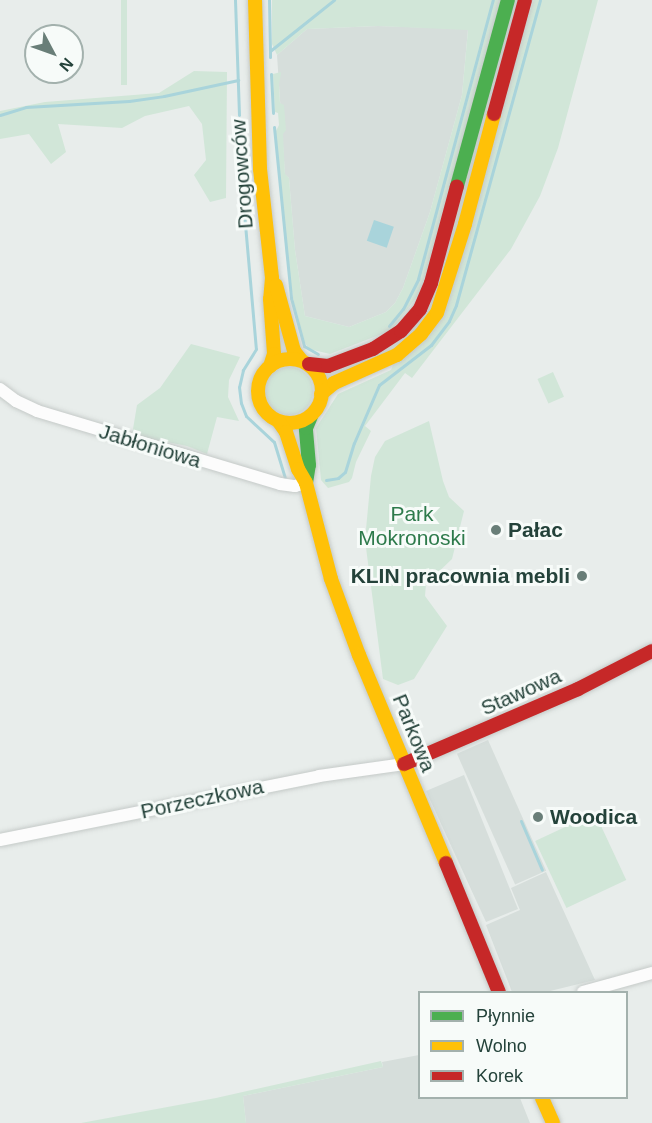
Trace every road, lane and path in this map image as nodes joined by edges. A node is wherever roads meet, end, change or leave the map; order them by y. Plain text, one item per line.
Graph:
1 (255, 0) edge
2 (508, 0) edge
3 (525, 0) edge
4 (272, 278) junction
5 (305, 362) junction
6 (270, 366) junction
7 (0, 389) edge
8 (321, 394) junction
9 (311, 416) junction
10 (279, 422) junction
11 (306, 483) junction
12 (652, 651) edge
13 (404, 764) junction
14 (0, 840) edge
15 (652, 973) edge
16 (498, 991) edge
17 (590, 991) edge
18 (542, 1099) edge
19 (553, 1123) edge

1 - 4 main road, Drogowców
2 - 5 main road
3 - 8 main road
4 - 5 main road, Drogowców
4 - 6 main road, Drogowców
5 - 6 main road
5 - 8 main road
6 - 10 main road
7 - 11 street, Jabłoniowa
8 - 9 main road
9 - 10 main road
9 - 11 main road, Parkowa
10 - 11 main road, Parkowa
11 - 13 main road, Parkowa
12 - 13 main road, Stawowa
13 - 14 street, Porzeczkowa
13 - 16 main road, Parkowa
15 - 17 street
18 - 19 main road

